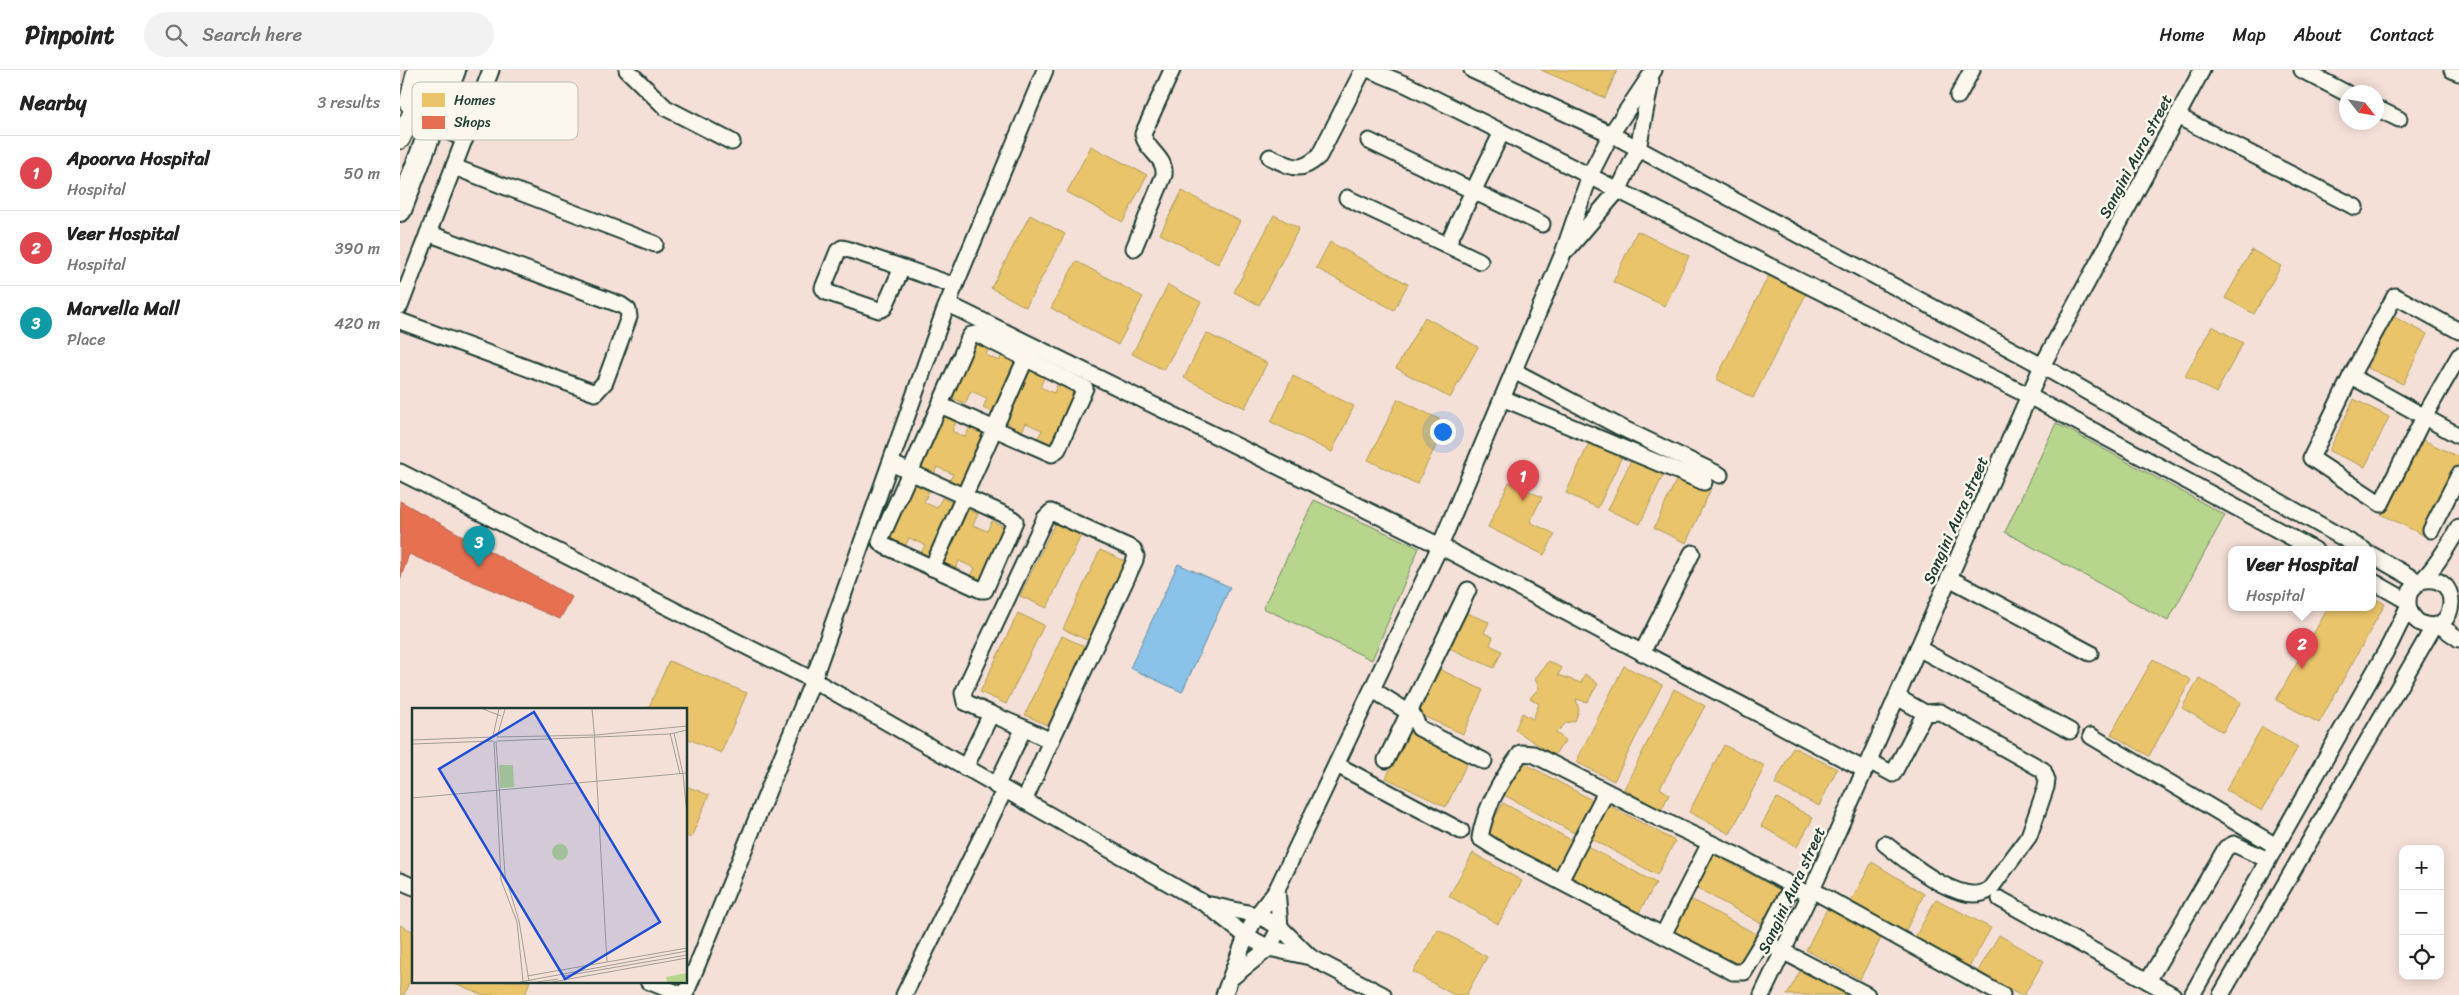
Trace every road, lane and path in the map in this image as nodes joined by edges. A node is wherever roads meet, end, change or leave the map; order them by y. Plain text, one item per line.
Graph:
1 (434, 70) edge
2 (454, 70) edge
3 (491, 70) edge
4 (627, 70) edge
5 (1045, 70) edge
6 (1172, 70) edge
7 (1363, 70) edge
8 (1370, 70) edge
9 (1472, 70) edge
10 (1972, 70) edge
11 (2202, 70) edge
12 (2302, 70) edge
13 (2452, 70) edge
14 (1653, 72) edge
15 (2459, 73) edge
16 (428, 82) edge
17 (449, 82) edge
18 (486, 82) edge
19 (2339, 89) edge
20 (412, 90) edge
21 (1958, 96) dead end
22 (2384, 112) edge
23 (412, 114) edge
24 (2177, 116) junction
25 (2399, 119) dead end
26 (1502, 132) junction
27 (1611, 134) junction
28 (400, 138) edge
29 (426, 140) edge
30 (465, 140) edge
31 (1368, 141) dead end
32 (732, 142) dead end
33 (1638, 149) junction
34 (1270, 157) dead end
35 (454, 167) junction
36 (1590, 175) junction
37 (1619, 190) junction
38 (1474, 191) junction
39 (1347, 198) dead end
40 (2355, 207) dead end
41 (400, 210) edge
42 (1542, 224) dead end
43 (428, 233) junction
44 (655, 244) dead end
45 (1447, 245) junction
46 (1134, 248) dead end
47 (1562, 256) junction
48 (1480, 261) dead end
49 (902, 268) junction
50 (955, 286) junction
51 (948, 304) junction
52 (400, 306) edge
53 (400, 321) edge
54 (2459, 331) edge
55 (2459, 356) edge
56 (1026, 358) junction
57 (2042, 366) junction
58 (1514, 371) junction
59 (2351, 376) junction
60 (2030, 396) junction
61 (1502, 398) junction
62 (940, 405) junction
63 (2424, 417) junction
64 (993, 429) junction
65 (2459, 436) edge
66 (891, 463) junction
67 (400, 472) edge
68 (910, 472) junction
69 (1720, 475) dead end
70 (2459, 475) edge
71 (1704, 482) dead end
72 (963, 496) junction
73 (2459, 527) edge
74 (2431, 530) dead end
75 (1440, 546) junction
76 (2308, 546) edge
77 (2357, 546) edge
78 (1692, 553) dead end
79 (2376, 557) edge
80 (932, 568) junction
81 (1949, 578) junction
82 (2420, 582) junction
83 (2376, 584) edge
84 (1468, 590) dead end
85 (2456, 594) edge
86 (2408, 604) junction
87 (2436, 625) junction
88 (2459, 638) edge
89 (1918, 648) junction
90 (1642, 653) junction
91 (2090, 653) dead end
92 (813, 680) junction
93 (1373, 690) junction
94 (1897, 697) junction
95 (1408, 712) junction
96 (1925, 713) junction
97 (991, 714) junction
98 (1024, 728) junction
99 (2070, 731) dead end
100 (2091, 736) dead end
101 (1051, 741) junction
102 (1386, 760) dead end
103 (1484, 761) dead end
104 (1337, 765) junction
105 (1867, 765) junction
106 (965, 768) junction
107 (1000, 788) junction
108 (1606, 792) junction
109 (1024, 801) junction
110 (1461, 831) dead end
111 (1710, 844) junction
112 (1884, 844) dead end
113 (2276, 846) junction
114 (2268, 860) junction
115 (400, 881) edge
116 (1560, 881) junction
117 (412, 885) edge
118 (1792, 886) junction
119 (1277, 889) junction
120 (1811, 892) junction
121 (2000, 899) dead end
122 (1206, 904) junction
123 (1257, 915) junction
124 (1280, 927) junction
125 (1663, 935) junction
126 (1246, 936) junction
127 (1763, 941) junction
128 (1269, 948) junction
129 (1783, 951) junction
130 (1310, 957) junction
131 (1231, 978) junction
132 (2148, 981) junction
133 (651, 982) edge
134 (684, 995) edge
135 (904, 995) edge
136 (1224, 995) edge
137 (1383, 995) edge
138 (1762, 995) edge
139 (1867, 995) edge
140 (2002, 995) edge
141 (2173, 995) edge
142 (2192, 995) edge
143 (2221, 995) edge

1 - 16 main road
2 - 17 highway
3 - 18 street
4 - 32 street
5 - 50 street
6 - 46 street
7 - 34 street
8 - 26 street
9 - 27 street
10 - 21 street
11 - 24 street, Sangini Aura street
12 - 19 street
13 - 15 street
14 - 27 street
14 - 33 street
20 - 28 main road
22 - 25 street
23 - 28 main road
24 - 40 street
24 - 57 street, Sangini Aura street
26 - 36 street
26 - 38 street
27 - 33 street
27 - 36 street
29 - 41 highway
30 - 35 street
31 - 38 street
33 - 37 street
33 - 57 street
35 - 43 street
35 - 44 street
36 - 37 street
36 - 47 street
37 - 47 street
37 - 60 street
38 - 42 street
38 - 45 street
39 - 45 street
43 - 52 street
43 - 53 street
45 - 48 street
47 - 58 street
49 - 49 street
49 - 50 street
50 - 51 street
51 - 66 street
51 - 75 street
54 - 59 street
55 - 63 street
56 - 62 street
56 - 64 street
56 - 64 street
57 - 60 street, Sangini Aura street
57 - 77 street
58 - 61 street
58 - 69 street
59 - 63 street
59 - 63 street
60 - 76 street
60 - 81 street, Sangini Aura street
61 - 71 street
61 - 75 street
62 - 64 street
62 - 68 street
63 - 65 street
64 - 72 street
66 - 68 street
66 - 92 street
67 - 92 street
68 - 72 street
68 - 80 street
70 - 74 street
72 - 80 street
72 - 80 street
73 - 82 street
75 - 90 street
75 - 93 street
78 - 90 street
79 - 82 street
81 - 89 street, Sangini Aura street
81 - 91 street
82 - 85 street
82 - 86 street
83 - 86 street
84 - 95 street
85 - 87 street
86 - 87 street
86 - 113 street
87 - 88 street
87 - 143 street
89 - 94 street, Sangini Aura street
89 - 99 street
90 - 105 street
92 - 106 street
92 - 134 street
93 - 95 street
93 - 104 street
94 - 96 street
94 - 105 street, Sangini Aura street
95 - 102 street
95 - 103 street
96 - 105 street
96 - 112 street
97 - 98 street
97 - 101 street
97 - 106 street
98 - 101 street
98 - 107 street
100 - 113 street
101 - 109 street
104 - 110 street
104 - 119 street
105 - 120 street, Sangini Aura street
106 - 107 street
107 - 109 street
107 - 135 street
108 - 111 street
108 - 116 street
108 - 116 street
109 - 122 street
111 - 118 street
111 - 125 street
113 - 114 street
114 - 132 street
114 - 142 street
115 - 117 street
116 - 125 street
118 - 120 street
118 - 127 street
119 - 123 street
119 - 124 street
120 - 129 street, Sangini Aura street
120 - 140 street
121 - 132 street
122 - 123 street
122 - 126 street
123 - 124 street
123 - 126 street
124 - 128 street
124 - 130 street
125 - 127 street
126 - 128 street
126 - 131 street
127 - 129 street
128 - 130 street
128 - 131 street
129 - 138 street, Sangini Aura street
129 - 139 street
130 - 137 street
131 - 136 street
132 - 141 street
133 - 134 street

